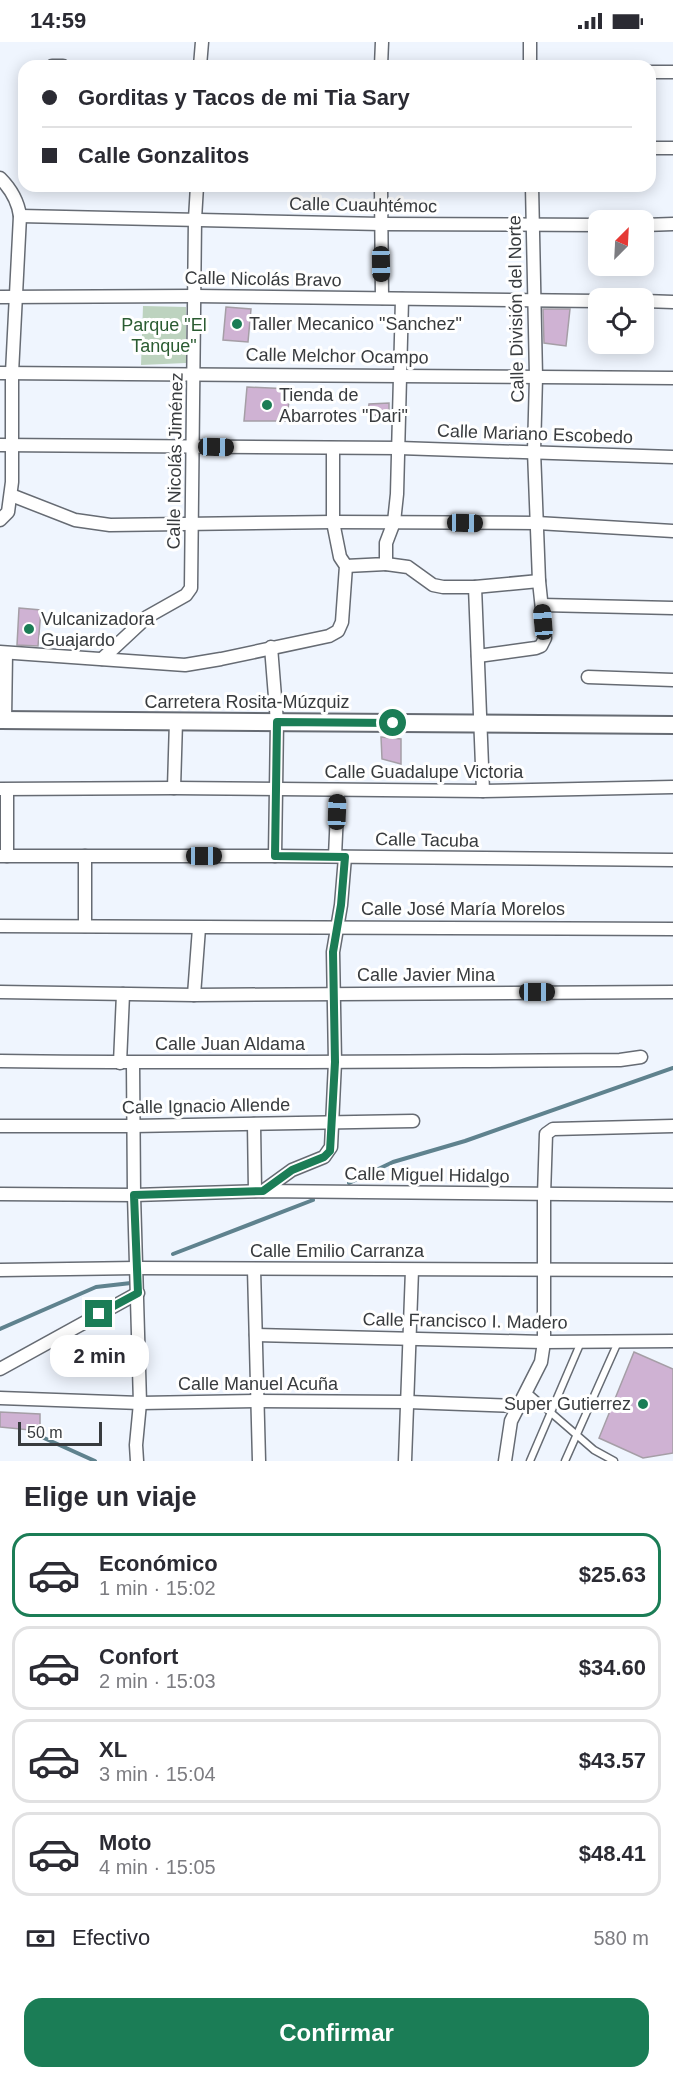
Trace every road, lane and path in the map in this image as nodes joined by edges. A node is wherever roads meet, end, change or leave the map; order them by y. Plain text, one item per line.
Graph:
1 (202, 42) edge
2 (382, 42) edge
3 (530, 42) edge
4 (200, 60) edge
5 (381, 60) edge
6 (530, 60) edge
7 (656, 72) edge
8 (673, 72) edge
9 (656, 148) edge
10 (673, 148) edge
11 (0, 178) edge
12 (197, 192) edge
13 (381, 192) edge
14 (532, 192) edge
15 (20, 216) junction
16 (195, 219) junction
17 (381, 224) junction
18 (588, 225) edge
19 (654, 225) edge
20 (673, 225) edge
21 (533, 226) junction
22 (195, 296) junction
23 (0, 297) edge
24 (15, 297) junction
25 (382, 298) junction
26 (402, 299) junction
27 (535, 301) junction
28 (588, 301) edge
29 (654, 301) edge
30 (673, 302) edge
31 (6, 373) edge
32 (194, 373) junction
33 (399, 375) junction
34 (536, 377) junction
35 (673, 378) edge
36 (6, 445) edge
37 (193, 446) junction
38 (333, 448) junction
39 (399, 448) junction
40 (534, 451) junction
41 (673, 456) edge
42 (11, 495) junction
43 (0, 520) edge
44 (333, 522) junction
45 (394, 522) junction
46 (537, 524) junction
47 (191, 525) junction
48 (673, 531) edge
49 (386, 564) junction
50 (346, 566) junction
51 (539, 581) junction
52 (475, 587) junction
53 (542, 605) junction
54 (673, 608) edge
55 (271, 647) junction
56 (3, 652) edge
57 (478, 656) junction
58 (102, 659) junction
59 (588, 677) dead end
60 (673, 680) edge
61 (3, 720) edge
62 (176, 721) junction
63 (277, 722) junction
64 (481, 723) junction
65 (673, 725) edge
66 (673, 787) edge
67 (174, 788) junction
68 (3, 789) edge
69 (276, 789) junction
70 (338, 790) junction
71 (483, 791) junction
72 (4, 856) edge
73 (86, 856) junction
74 (275, 856) junction
75 (340, 857) junction
76 (673, 860) edge
77 (0, 926) edge
78 (86, 926) junction
79 (336, 926) junction
80 (199, 928) junction
81 (673, 928) edge
82 (0, 992) edge
83 (673, 992) edge
84 (334, 993) junction
85 (123, 994) junction
86 (194, 995) junction
87 (641, 1057) dead end
88 (0, 1061) edge
89 (335, 1062) junction
90 (120, 1063) junction
91 (133, 1063) junction
92 (414, 1120) dead end
93 (332, 1122) junction
94 (254, 1124) junction
95 (0, 1125) edge
96 (673, 1125) edge
97 (133, 1126) junction
98 (259, 1191) junction
99 (0, 1194) edge
100 (673, 1194) edge
101 (134, 1195) junction
102 (544, 1195) junction
103 (137, 1268) junction
104 (254, 1269) junction
105 (0, 1270) edge
106 (412, 1270) junction
107 (544, 1270) junction
108 (673, 1270) edge
109 (138, 1293) junction
110 (256, 1335) junction
111 (410, 1338) junction
112 (618, 1341) junction
113 (673, 1341) edge
114 (544, 1342) junction
115 (581, 1342) junction
116 (0, 1369) edge
117 (525, 1391) junction
118 (0, 1398) edge
119 (257, 1401) junction
120 (408, 1402) junction
121 (140, 1403) junction
122 (517, 1406) junction
123 (550, 1412) junction
124 (576, 1435) junction
125 (137, 1461) edge
126 (259, 1461) edge
127 (405, 1461) edge
128 (505, 1461) edge
129 (530, 1461) edge
130 (565, 1461) edge
131 (614, 1461) edge

1 - 4 street
2 - 5 street
3 - 6 street
7 - 8 street
9 - 10 street
11 - 15 street
12 - 16 street, Calle Nicolás Jiménez
13 - 17 street
14 - 21 street, Calle División del Norte
15 - 16 street, Calle Cuauhtémoc
15 - 24 street
16 - 17 street, Calle Cuauhtémoc
16 - 22 street, Calle Nicolás Jiménez
17 - 21 street, Calle Cuauhtémoc
17 - 25 street
18 - 21 street, Calle Cuauhtémoc
19 - 20 street
21 - 27 street, Calle División del Norte
22 - 24 street, Calle Nicolás Bravo
22 - 25 street, Calle Nicolás Bravo
22 - 32 street, Calle Nicolás Jiménez
23 - 24 street, Calle Nicolás Bravo
24 - 31 street
25 - 26 street, Calle Nicolás Bravo
26 - 27 street, Calle Nicolás Bravo
26 - 33 street
27 - 28 street, Calle Nicolás Bravo
27 - 34 street, Calle División del Norte
29 - 30 street
31 - 32 street, Calle Melchor Ocampo
31 - 36 street
32 - 33 street, Calle Melchor Ocampo
32 - 37 street, Calle Nicolás Jiménez
33 - 34 street, Calle Melchor Ocampo
33 - 39 street
34 - 35 street, Calle Melchor Ocampo
34 - 40 street, Calle División del Norte
36 - 37 street, Calle Mariano Escobedo
36 - 42 street
37 - 38 street, Calle Mariano Escobedo
37 - 47 street, Calle Nicolás Jiménez
38 - 39 street, Calle Mariano Escobedo
38 - 44 street
39 - 40 street, Calle Mariano Escobedo
39 - 45 street
40 - 41 street, Calle Mariano Escobedo
40 - 46 street, Calle División del Norte
42 - 43 street
42 - 47 street
44 - 45 street
44 - 47 street
44 - 50 street
45 - 46 street
45 - 49 street
46 - 48 street
46 - 51 street, Calle División del Norte
47 - 58 street, Calle Nicolás Jiménez
49 - 50 street
49 - 52 street
50 - 55 street
51 - 52 street
51 - 53 street, Calle División del Norte
52 - 57 street
53 - 54 street
53 - 57 street, Calle División del Norte
55 - 58 street
55 - 63 street
56 - 58 street
56 - 61 street
57 - 64 street
59 - 60 street
61 - 62 main road, Carretera Rosita-Múzquiz
62 - 63 main road, Carretera Rosita-Múzquiz
62 - 67 street
63 - 64 main road, Carretera Rosita-Múzquiz
63 - 69 street
64 - 65 main road, Carretera Rosita-Múzquiz
64 - 71 street
66 - 71 street, Calle Guadalupe Victoria
67 - 68 street, Calle Guadalupe Victoria
67 - 69 street, Calle Guadalupe Victoria
68 - 72 street
69 - 70 street, Calle Guadalupe Victoria
69 - 74 street
70 - 71 street, Calle Guadalupe Victoria
70 - 75 street
72 - 73 street, Calle Tacuba
73 - 74 street, Calle Tacuba
73 - 78 street
74 - 75 street, Calle Tacuba
75 - 76 street, Calle Tacuba
75 - 79 street
77 - 78 street, Calle José María Morelos
78 - 80 street, Calle José María Morelos
79 - 80 street, Calle José María Morelos
79 - 81 street, Calle José María Morelos
79 - 84 street
80 - 86 street
82 - 85 street, Calle Javier Mina
83 - 84 street, Calle Javier Mina
84 - 86 street, Calle Javier Mina
84 - 89 street
85 - 86 street, Calle Javier Mina
85 - 90 street
87 - 89 street, Calle Juan Aldama
88 - 90 street, Calle Juan Aldama
89 - 91 street, Calle Juan Aldama
89 - 93 street
90 - 91 street, Calle Juan Aldama
91 - 97 street
92 - 93 street, Calle Ignacio Allende
93 - 94 street, Calle Ignacio Allende
93 - 98 street
94 - 97 street, Calle Ignacio Allende
94 - 98 street
95 - 97 street, Calle Ignacio Allende
96 - 102 street
97 - 101 street
98 - 101 street, Calle Miguel Hidalgo
98 - 102 street, Calle Miguel Hidalgo
99 - 101 street, Calle Miguel Hidalgo
100 - 102 street, Calle Miguel Hidalgo
101 - 103 street
102 - 107 street
103 - 104 street, Calle Emilio Carranza
103 - 105 street, Calle Emilio Carranza
103 - 109 street
104 - 106 street, Calle Emilio Carranza
104 - 110 street
106 - 107 street, Calle Emilio Carranza
106 - 111 street
107 - 108 street, Calle Emilio Carranza
107 - 114 street
109 - 116 street
109 - 121 street
110 - 111 street, Calle Francisco I. Madero
110 - 119 street
111 - 114 street, Calle Francisco I. Madero
111 - 120 street
112 - 113 street, Calle Francisco I. Madero
112 - 115 street, Calle Francisco I. Madero
112 - 124 lane
114 - 115 street, Calle Francisco I. Madero
114 - 117 street
115 - 123 lane
117 - 122 street
117 - 123 lane
118 - 121 street, Calle Manuel Acuña
119 - 120 street, Calle Manuel Acuña
119 - 121 street, Calle Manuel Acuña
119 - 126 street
120 - 122 street, Calle Manuel Acuña
120 - 127 street
121 - 125 street
122 - 128 street
123 - 124 lane
123 - 129 lane
124 - 130 lane
124 - 131 lane

